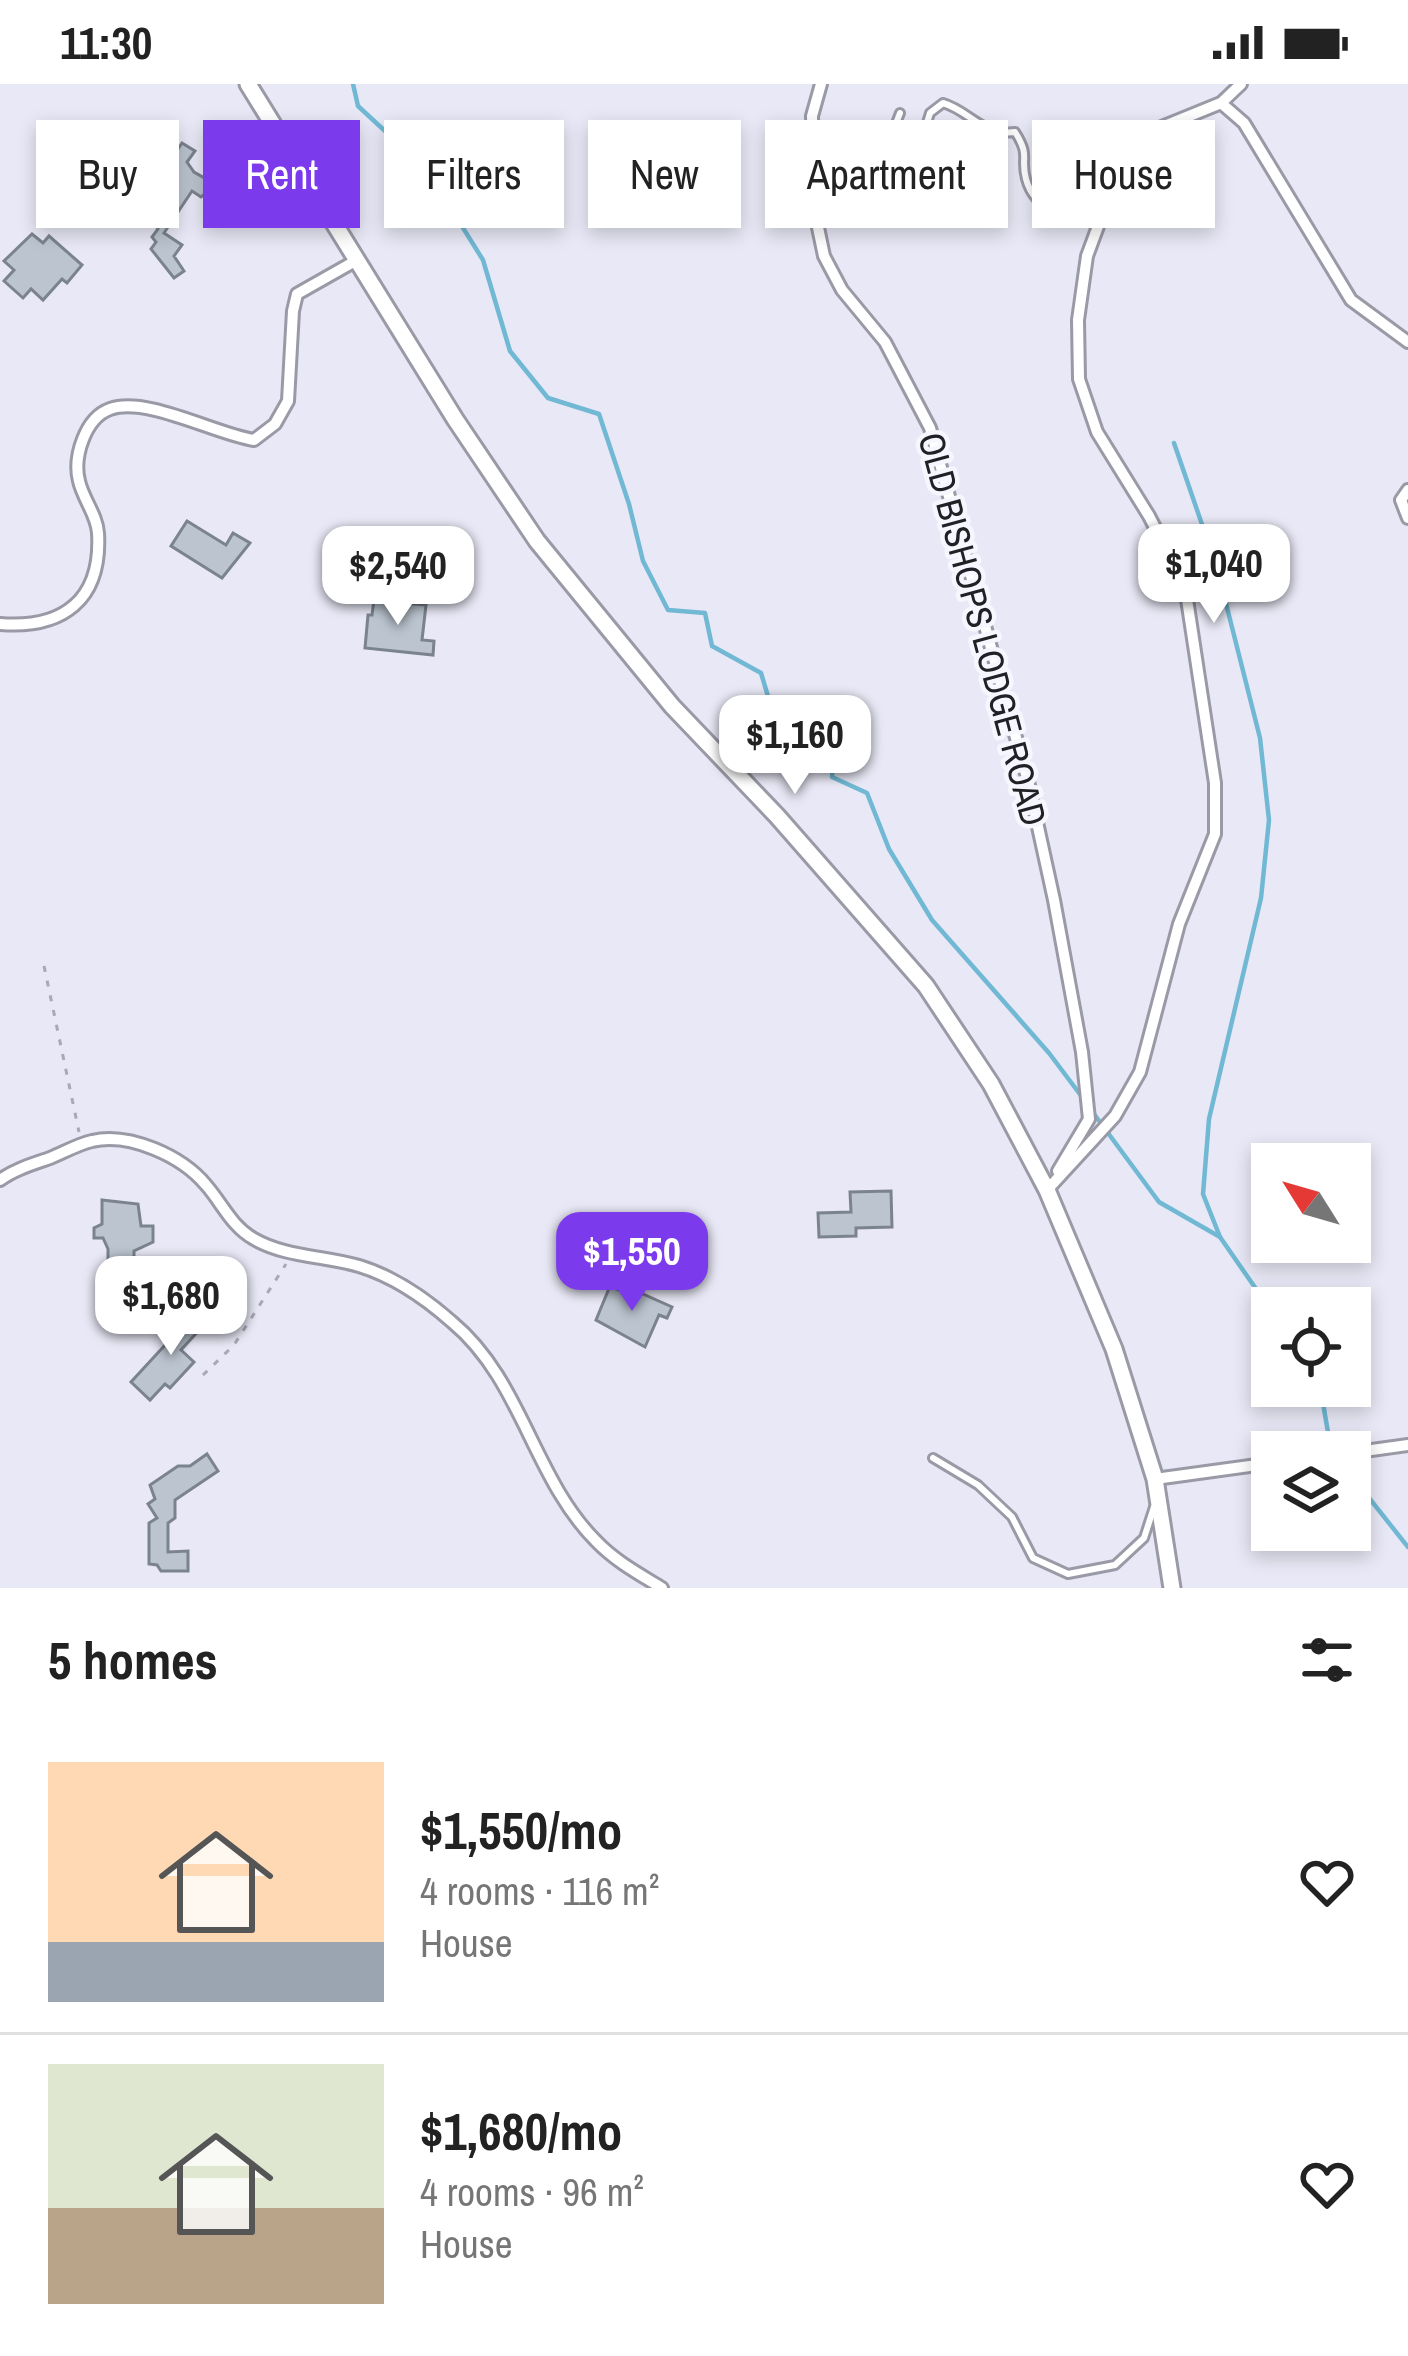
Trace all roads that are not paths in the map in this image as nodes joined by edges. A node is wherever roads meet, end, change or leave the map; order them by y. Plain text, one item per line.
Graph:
1 (248, 84) edge
2 (820, 84) edge
3 (1241, 84) edge
4 (1220, 103) junction
5 (900, 113) dead end
6 (1179, 120) edge
7 (1032, 189) edge
8 (1098, 228) edge
9 (357, 260) junction
10 (1408, 342) edge
11 (1408, 490) edge
12 (1408, 518) edge
13 (0, 624) edge
14 (0, 1180) edge
15 (1047, 1190) junction
16 (1408, 1445) edge
17 (1371, 1450) edge
18 (933, 1458) dead end
19 (1251, 1466) edge
20 (1156, 1479) junction
21 (662, 1588) edge
22 (1172, 1588) edge

1 - 9 street
2 - 15 street, OLD BISHOPS LODGE ROAD
3 - 4 street
4 - 6 street
4 - 10 street
5 - 7 lane
8 - 15 street
9 - 13 street
9 - 15 street
11 - 12 street
14 - 21 street
15 - 20 street
16 - 17 street
18 - 20 lane
19 - 20 street
20 - 22 street

